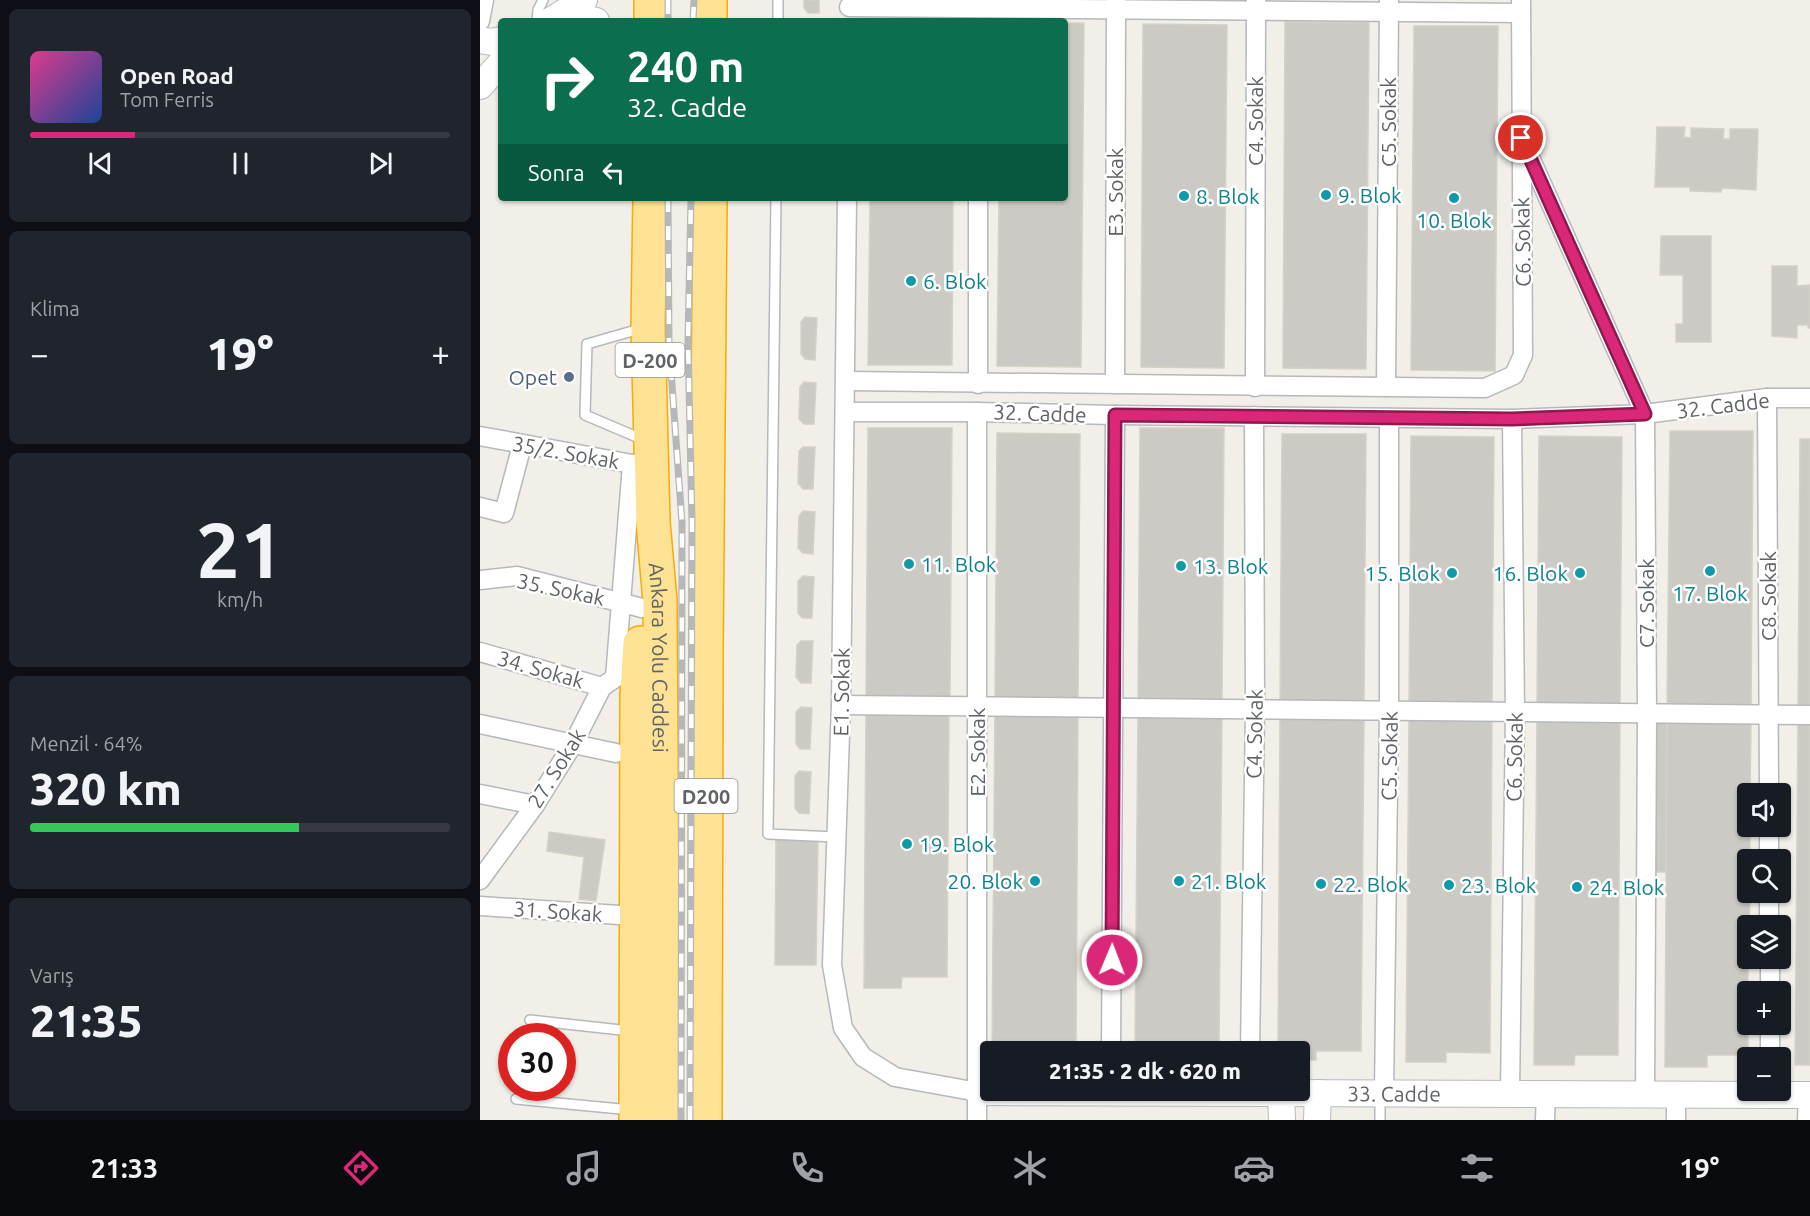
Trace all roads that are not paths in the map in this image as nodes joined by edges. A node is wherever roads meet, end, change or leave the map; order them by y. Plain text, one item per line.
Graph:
1 (484, 0) edge
2 (543, 0) edge
3 (584, 0) edge
4 (651, 0) edge
5 (710, 0) edge
6 (778, 0) edge
7 (1116, 5) edge
8 (1256, 5) edge
9 (1389, 6) edge
10 (1521, 7) edge
11 (849, 9) edge
12 (979, 10) edge
13 (537, 18) edge
14 (555, 18) edge
15 (651, 18) edge
16 (710, 18) edge
17 (778, 18) edge
18 (489, 43) edge
19 (480, 86) edge
20 (1521, 138) junction
21 (650, 201) edge
22 (710, 201) edge
23 (776, 201) edge
24 (848, 201) edge
25 (978, 201) edge
26 (648, 327) junction
27 (1514, 375) joint
28 (846, 381) junction
29 (978, 384) junction
30 (1115, 384) junction
31 (1255, 387) junction
32 (1386, 387) junction
33 (1767, 398) junction
34 (1810, 398) edge
35 (845, 412) junction
36 (977, 412) junction
37 (1645, 414) junction
38 (1115, 415) junction
39 (1254, 416) junction
40 (1389, 418) junction
41 (1512, 419) junction
42 (480, 436) edge
43 (522, 445) junction
44 (646, 457) junction
45 (707, 472) junction
46 (480, 507) edge
47 (652, 522) junction
48 (480, 580) edge
49 (632, 605) junction
50 (480, 652) edge
51 (619, 677) junction
52 (841, 705) junction
53 (977, 707) junction
54 (1114, 708) junction
55 (1255, 710) junction
56 (1389, 711) junction
57 (1515, 712) junction
58 (1647, 714) junction
59 (1768, 715) junction
60 (1810, 715) edge
61 (480, 724) edge
62 (573, 744) junction
63 (616, 753) dead end
64 (1769, 783) edge
65 (480, 794) edge
66 (535, 805) junction
67 (836, 837) junction
68 (482, 874) edge
69 (480, 906) edge
70 (635, 916) junction
71 (530, 1020) dead end
72 (636, 1031) junction
73 (1111, 1041) edge
74 (1250, 1041) edge
75 (978, 1092) junction
76 (1310, 1093) edge
77 (1318, 1093) junction
78 (1382, 1093) junction
79 (1737, 1093) edge
80 (1510, 1094) junction
81 (1546, 1094) junction
82 (1645, 1094) junction
83 (1676, 1094) junction
84 (1791, 1094) edge
85 (1809, 1095) edge
86 (530, 1101) edge
87 (1281, 1101) edge
88 (645, 1117) edge
89 (705, 1120) edge
90 (724, 1120) edge
91 (977, 1120) edge
92 (1282, 1120) edge
93 (1317, 1120) edge
94 (1380, 1120) edge
95 (1545, 1120) edge
96 (1676, 1120) edge
97 (1807, 1120) edge

1 - 18 street
2 - 13 lane
3 - 14 main road
4 - 15 highway
5 - 16 highway
6 - 17 lane
7 - 8 street
7 - 12 street
7 - 30 street, E3. Sokak
8 - 9 street
8 - 31 street, C4. Sokak
9 - 10 street
9 - 32 street, C5. Sokak
10 - 20 street, C6. Sokak
11 - 12 street
18 - 19 main road
20 - 27 street, C6. Sokak
20 - 37 street, C7. Sokak
21 - 26 highway, Ankara Yolu Caddesi / D-200
22 - 45 highway, D-200
23 - 67 lane
24 - 28 street, E1. Sokak
25 - 29 street
26 - 44 highway, Ankara Yolu Caddesi / D-200
26 - 44 lane
27 - 32 street, 32. Cadde
28 - 29 street, 32. Cadde
28 - 35 street, E1. Sokak
29 - 30 street, 32. Cadde
30 - 31 street, 32. Cadde
31 - 32 street, 32. Cadde
33 - 34 street, 32. Cadde
33 - 37 street, 32. Cadde
33 - 59 street, C8. Sokak
35 - 36 street, 32. Cadde
35 - 52 street, E1. Sokak
36 - 38 street, 32. Cadde
36 - 53 street, E2. Sokak
37 - 41 street, 32. Cadde
37 - 58 street, C7. Sokak
38 - 39 street, 32. Cadde
38 - 54 street
39 - 40 street, 32. Cadde
39 - 55 street, C4. Sokak
40 - 41 street, 32. Cadde
40 - 56 street, C5. Sokak
41 - 57 street, C6. Sokak
42 - 43 street, 35/2. Sokak
43 - 44 street, 35/2. Sokak
43 - 46 street
44 - 47 highway, Ankara Yolu Caddesi / D-200
44 - 49 street
45 - 89 highway, D200
45 - 90 highway
47 - 49 highway
47 - 88 highway, Ankara Yolu Caddesi / D200
48 - 49 street, 35. Sokak
49 - 51 highway
50 - 51 street, 34. Sokak
51 - 62 street, 27. Sokak
51 - 70 highway
52 - 53 street
52 - 67 street, E1. Sokak
53 - 54 street
53 - 75 street, E2. Sokak
54 - 55 street
54 - 73 street
55 - 56 street
55 - 74 street, C4. Sokak
56 - 57 street
56 - 78 street, C5. Sokak
57 - 58 street
57 - 80 street, C6. Sokak
58 - 59 street
58 - 82 street, C7. Sokak
59 - 60 street
59 - 64 street, C8. Sokak
61 - 62 street
62 - 63 street
62 - 66 street, 27. Sokak
65 - 66 street
66 - 68 street, 27. Sokak
67 - 75 street, E1. Sokak
69 - 70 street, 31. Sokak
70 - 72 highway
71 - 72 lane
72 - 88 highway
75 - 91 street, E2. Sokak
76 - 77 main road, 33. Cadde
77 - 78 main road, 33. Cadde
77 - 93 main road
78 - 80 main road, 33. Cadde
78 - 94 lane
79 - 83 main road, 33. Cadde
80 - 81 main road, 33. Cadde
81 - 82 main road, 33. Cadde
81 - 95 street
82 - 83 main road, 33. Cadde
83 - 96 street
84 - 85 main road, 33. Cadde
85 - 97 street
86 - 88 lane
87 - 92 main road

